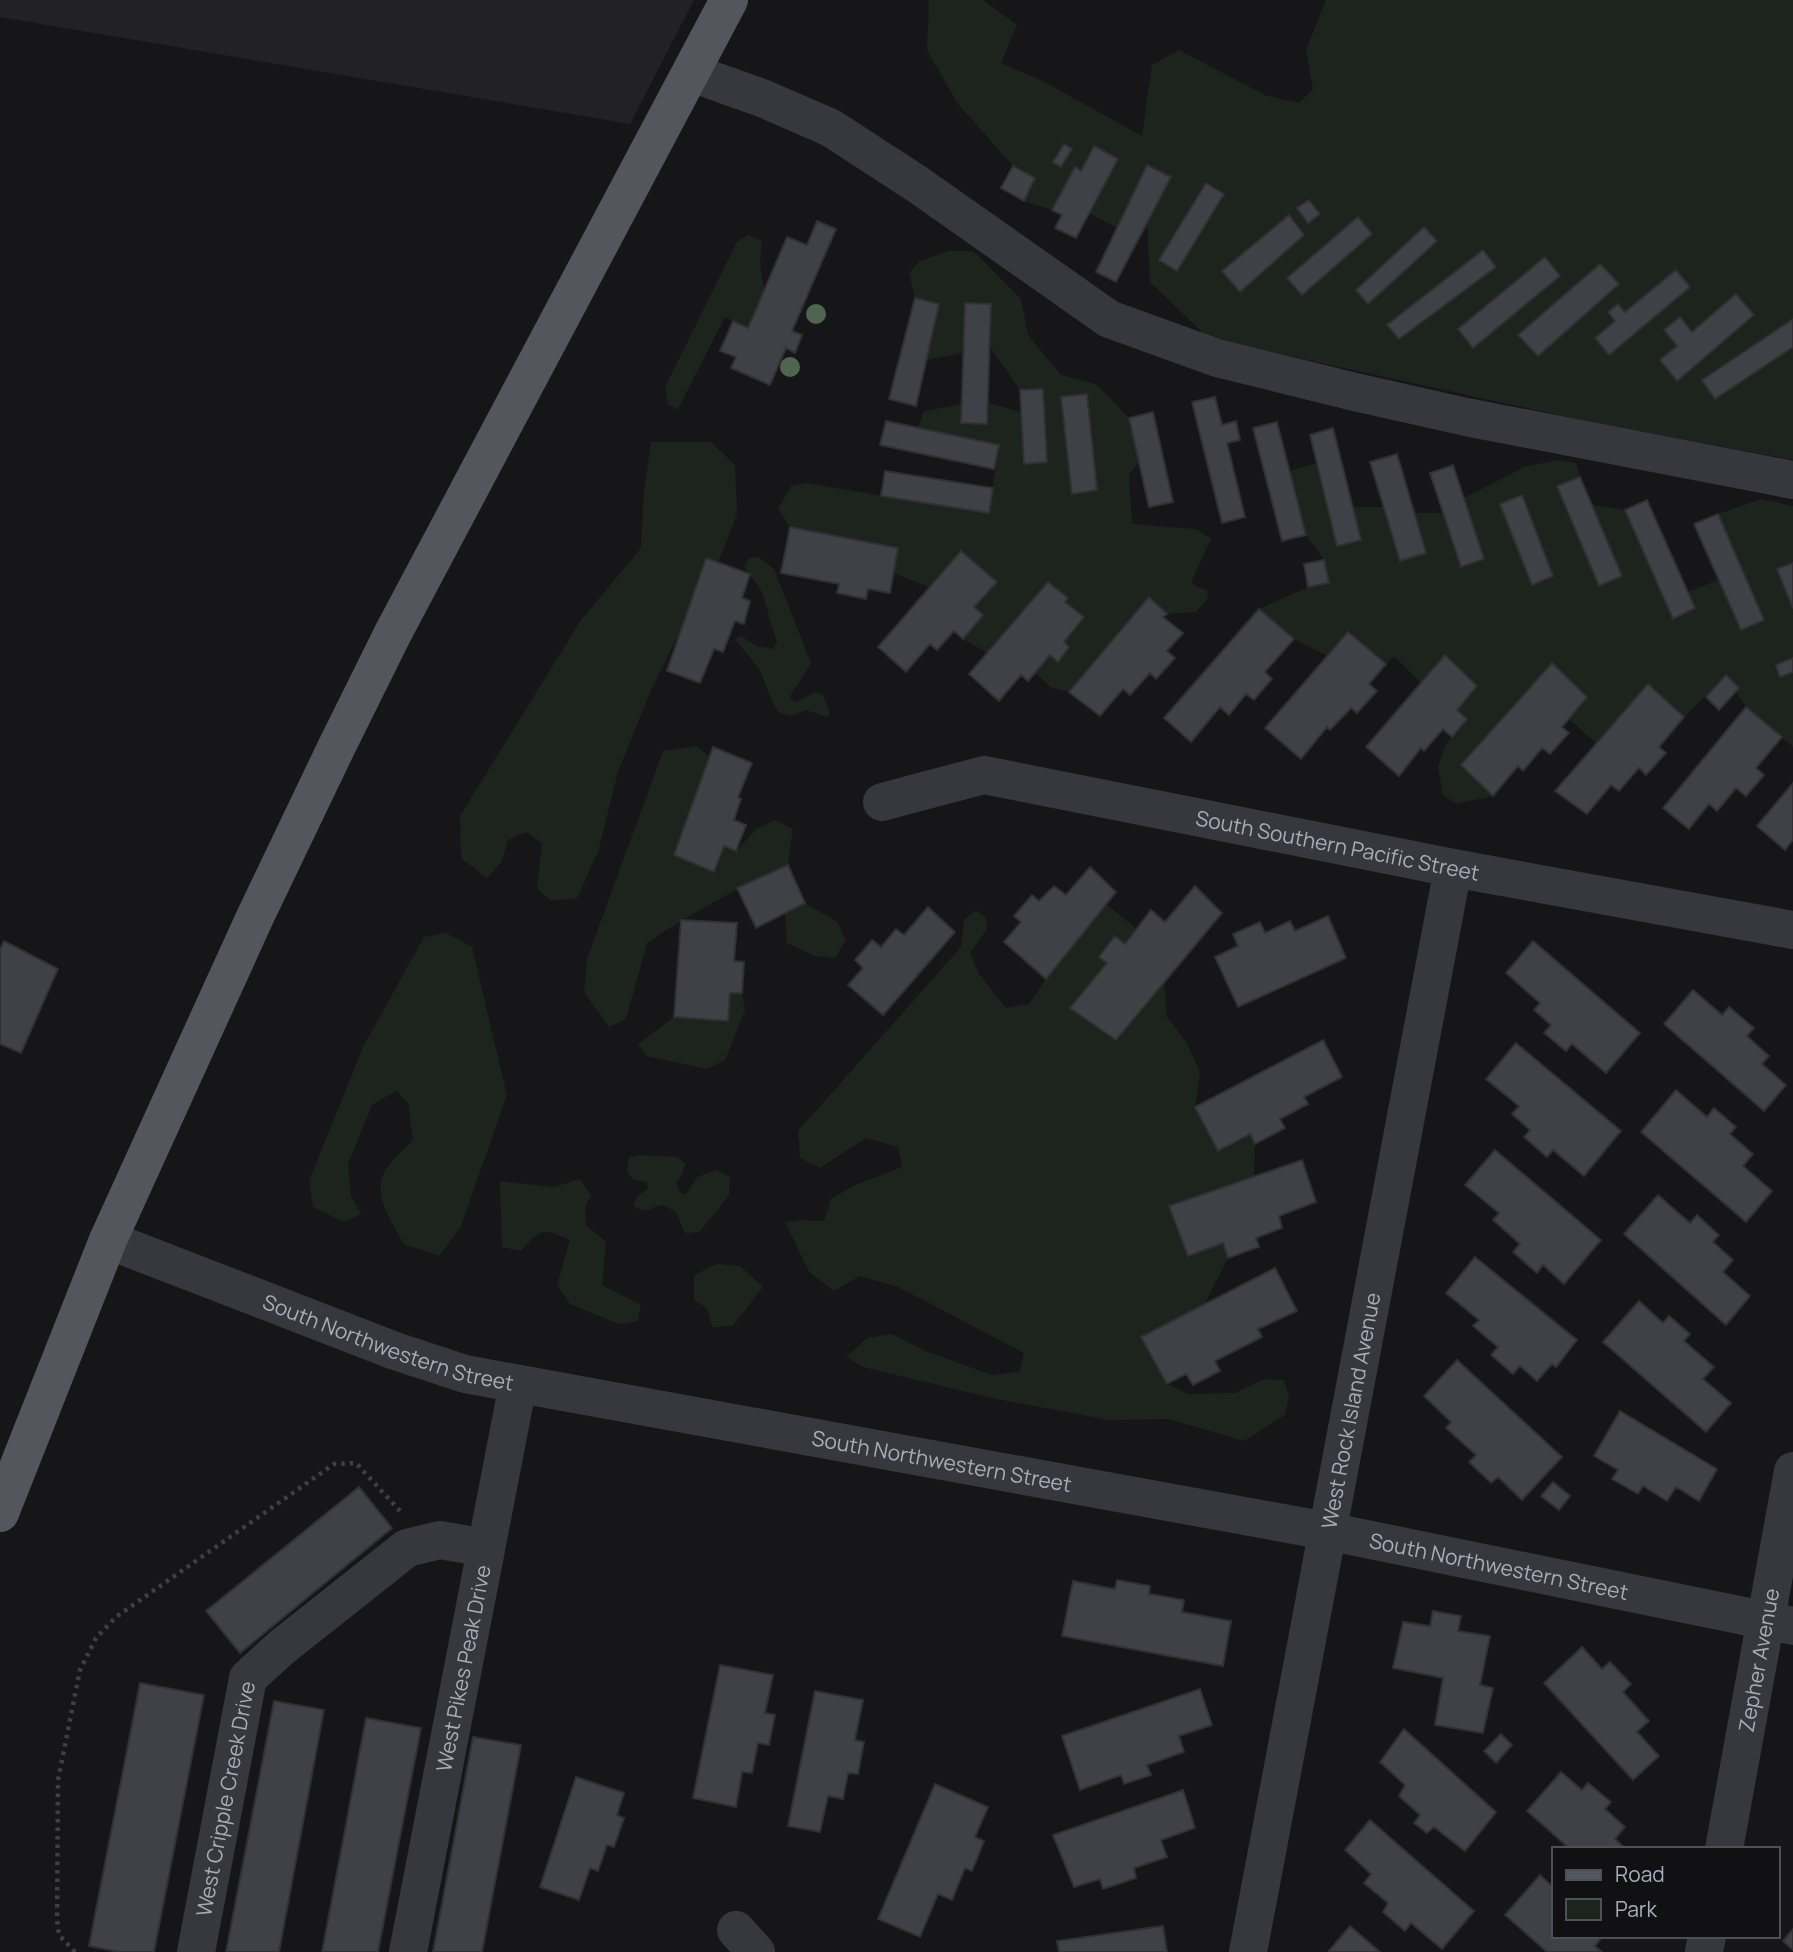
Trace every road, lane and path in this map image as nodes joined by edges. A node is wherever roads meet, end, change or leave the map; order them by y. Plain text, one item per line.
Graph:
1 (729, 0) edge
2 (692, 73) junction
3 (1793, 480) edge
4 (883, 802) dead end
5 (1453, 868) junction
6 (1793, 930) edge
7 (108, 1240) junction
8 (518, 1384) junction
9 (1793, 1471) edge
10 (0, 1513) edge
11 (1327, 1531) junction
12 (407, 1548) junction
13 (486, 1548) junction
14 (1780, 1624) edge
15 (1724, 1847) edge
16 (75, 1952) edge
17 (196, 1952) edge
18 (408, 1952) edge
19 (1248, 1952) edge

1 - 2 main road
2 - 3 street
2 - 7 main road
4 - 5 street, South Southern Pacific Street
5 - 6 street, South Southern Pacific Street
5 - 11 street, West Rock Island Avenue
7 - 8 street, South Northwestern Street
7 - 10 main road
8 - 11 street, South Northwestern Street
8 - 13 street, West Pikes Peak Drive
9 - 14 street, Zepher Avenue
11 - 14 street, South Northwestern Street
11 - 19 street, West Rock Island Avenue
12 - 13 street, West Cripple Creek Drive
12 - 16 path
12 - 17 street, West Cripple Creek Drive
13 - 18 street, West Pikes Peak Drive
14 - 15 street, Zepher Avenue

